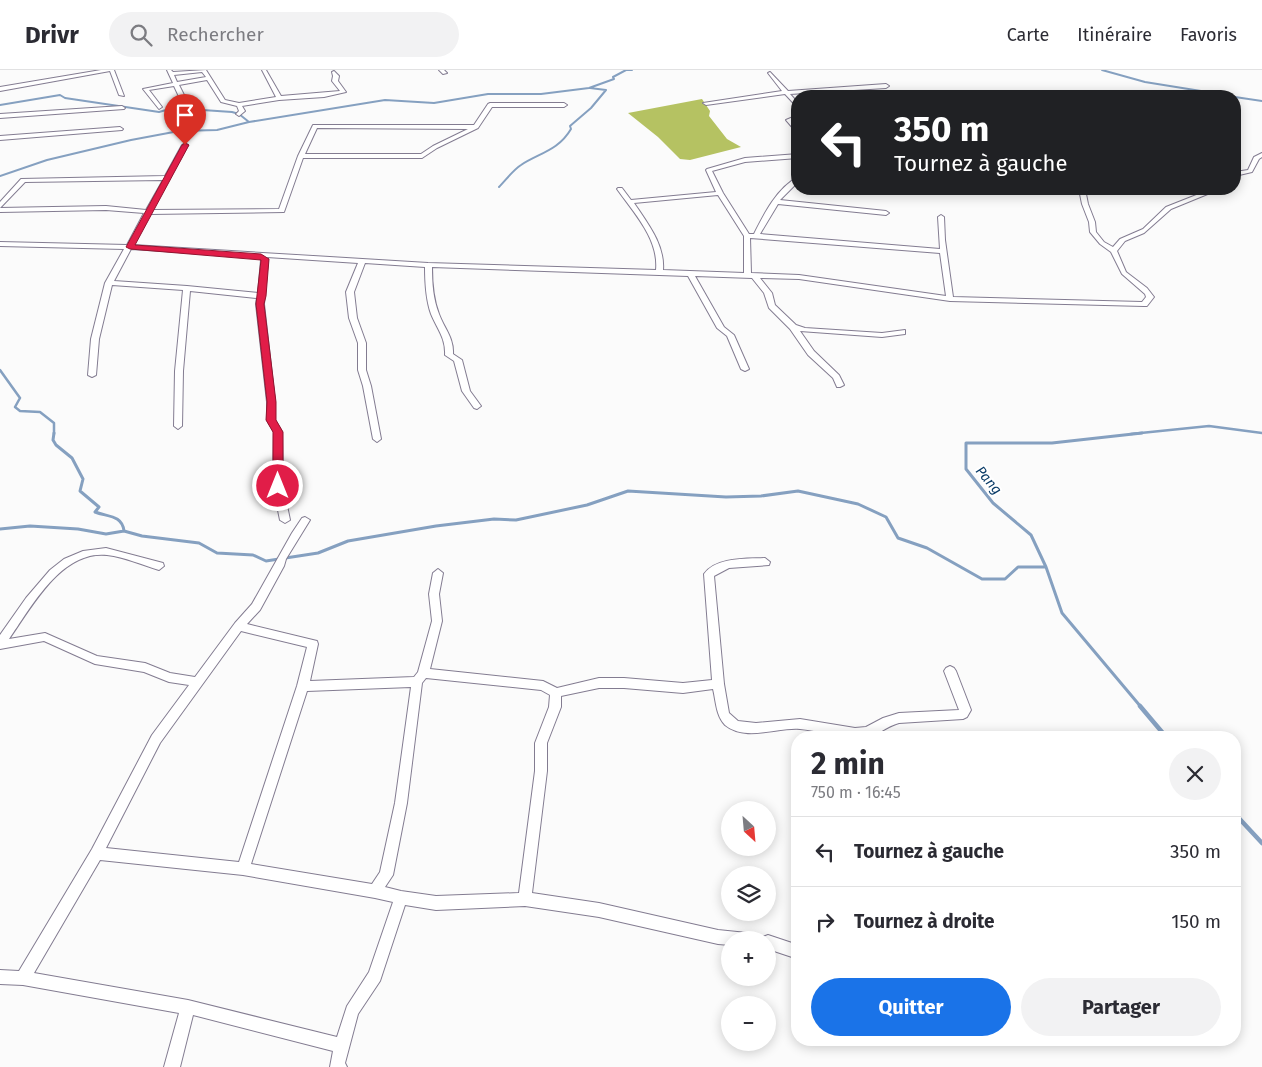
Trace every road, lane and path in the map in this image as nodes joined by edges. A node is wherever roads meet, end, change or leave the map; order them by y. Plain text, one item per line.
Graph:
1 (69, 70) edge
2 (111, 70) edge
3 (204, 70) edge
4 (264, 70) edge
5 (343, 70) edge
6 (331, 71) edge
7 (169, 72) edge
8 (770, 73) dead end
9 (70, 77) junction
10 (210, 78) junction
11 (175, 84) junction
12 (886, 86) dead end
13 (0, 90) edge
14 (828, 90) edge
15 (785, 93) junction
16 (791, 93) edge
17 (122, 94) dead end
18 (279, 98) junction
19 (791, 99) edge
20 (185, 103) dead end
21 (706, 103) dead end
22 (239, 105) junction
23 (564, 105) dead end
24 (122, 108) dead end
25 (160, 108) dead end
26 (239, 114) dead end
27 (0, 116) edge
28 (476, 127) junction
29 (120, 129) dead end
30 (0, 138) edge
31 (185, 145) dead end
32 (1262, 155) edge
33 (301, 156) junction
34 (791, 157) edge
35 (1241, 173) edge
36 (167, 178) junction
37 (791, 184) edge
38 (620, 189) dead end
39 (720, 193) junction
40 (1084, 195) edge
41 (1202, 195) edge
42 (630, 202) junction
43 (777, 202) junction
44 (0, 206) edge
45 (0, 210) edge
46 (150, 212) junction
47 (886, 213) dead end
48 (941, 217) dead end
49 (747, 236) junction
50 (756, 236) junction
51 (0, 244) edge
52 (130, 247) junction
53 (944, 251) junction
54 (1114, 251) junction
55 (261, 256) junction
56 (362, 262) junction
57 (428, 265) junction
58 (659, 272) junction
59 (690, 273) junction
60 (751, 275) junction
61 (109, 283) junction
62 (186, 288) junction
63 (262, 296) junction
64 (950, 299) junction
65 (792, 327) junction
66 (902, 332) dead end
67 (746, 370) dead end
68 (92, 375) dead end
69 (840, 385) dead end
70 (477, 406) dead end
71 (178, 426) dead end
72 (377, 439) dead end
73 (285, 520) dead end
74 (305, 520) dead end
75 (765, 562) dead end
76 (159, 566) dead end
77 (438, 573) dead end
78 (239, 626) junction
79 (0, 644) edge
80 (950, 671) dead end
81 (420, 677) junction
82 (197, 682) junction
83 (718, 684) junction
84 (303, 686) junction
85 (556, 693) junction
86 (831, 731) edge
87 (870, 731) edge
88 (97, 853) junction
89 (243, 869) junction
90 (376, 891) junction
91 (401, 898) junction
92 (525, 900) junction
93 (721, 937) edge
94 (776, 945) edge
95 (791, 950) edge
96 (0, 978) edge
97 (23, 978) junction
98 (188, 1007) junction
99 (342, 1046) junction
100 (172, 1067) edge
101 (339, 1067) edge

1 - 9 street
2 - 9 street
2 - 17 street
3 - 7 street
3 - 10 street
4 - 18 street
5 - 6 street
6 - 18 street
7 - 11 street
8 - 15 street
9 - 13 street
10 - 11 street
10 - 22 street
11 - 20 street
11 - 25 street
12 - 14 street
15 - 16 street
15 - 19 street
15 - 21 street
18 - 22 street
22 - 26 street
23 - 28 street
24 - 27 street
28 - 33 street
28 - 33 street
29 - 30 street
31 - 36 street
32 - 35 street
33 - 46 street
34 - 39 street
36 - 44 street
36 - 46 street
37 - 43 street
38 - 42 street
39 - 42 street
39 - 49 street
40 - 54 street
41 - 54 street
42 - 58 street
43 - 47 street
43 - 50 street
45 - 46 street
46 - 52 street
48 - 53 street
49 - 50 street
49 - 60 street
50 - 53 street
51 - 52 street
52 - 55 street
52 - 61 street
53 - 64 street
54 - 64 street
55 - 56 street
55 - 63 street
56 - 57 street
56 - 72 street
57 - 58 street
57 - 70 street
58 - 59 street
59 - 60 street
59 - 67 street
60 - 64 street
60 - 65 street
61 - 62 street
61 - 68 street
62 - 63 street
62 - 71 street
63 - 73 street
65 - 66 street
65 - 69 street
74 - 78 street
75 - 83 street
76 - 79 street
77 - 81 street
78 - 82 street
78 - 84 street
79 - 82 street
80 - 87 street
81 - 84 street
81 - 85 street
81 - 90 street
82 - 88 street
83 - 85 street
83 - 86 street
84 - 89 street
85 - 92 street
88 - 89 street
88 - 97 street
89 - 90 street
90 - 91 street
91 - 92 street
91 - 99 street
92 - 93 street
94 - 95 street
96 - 97 street
97 - 98 street
98 - 99 street
98 - 100 street
99 - 101 street

